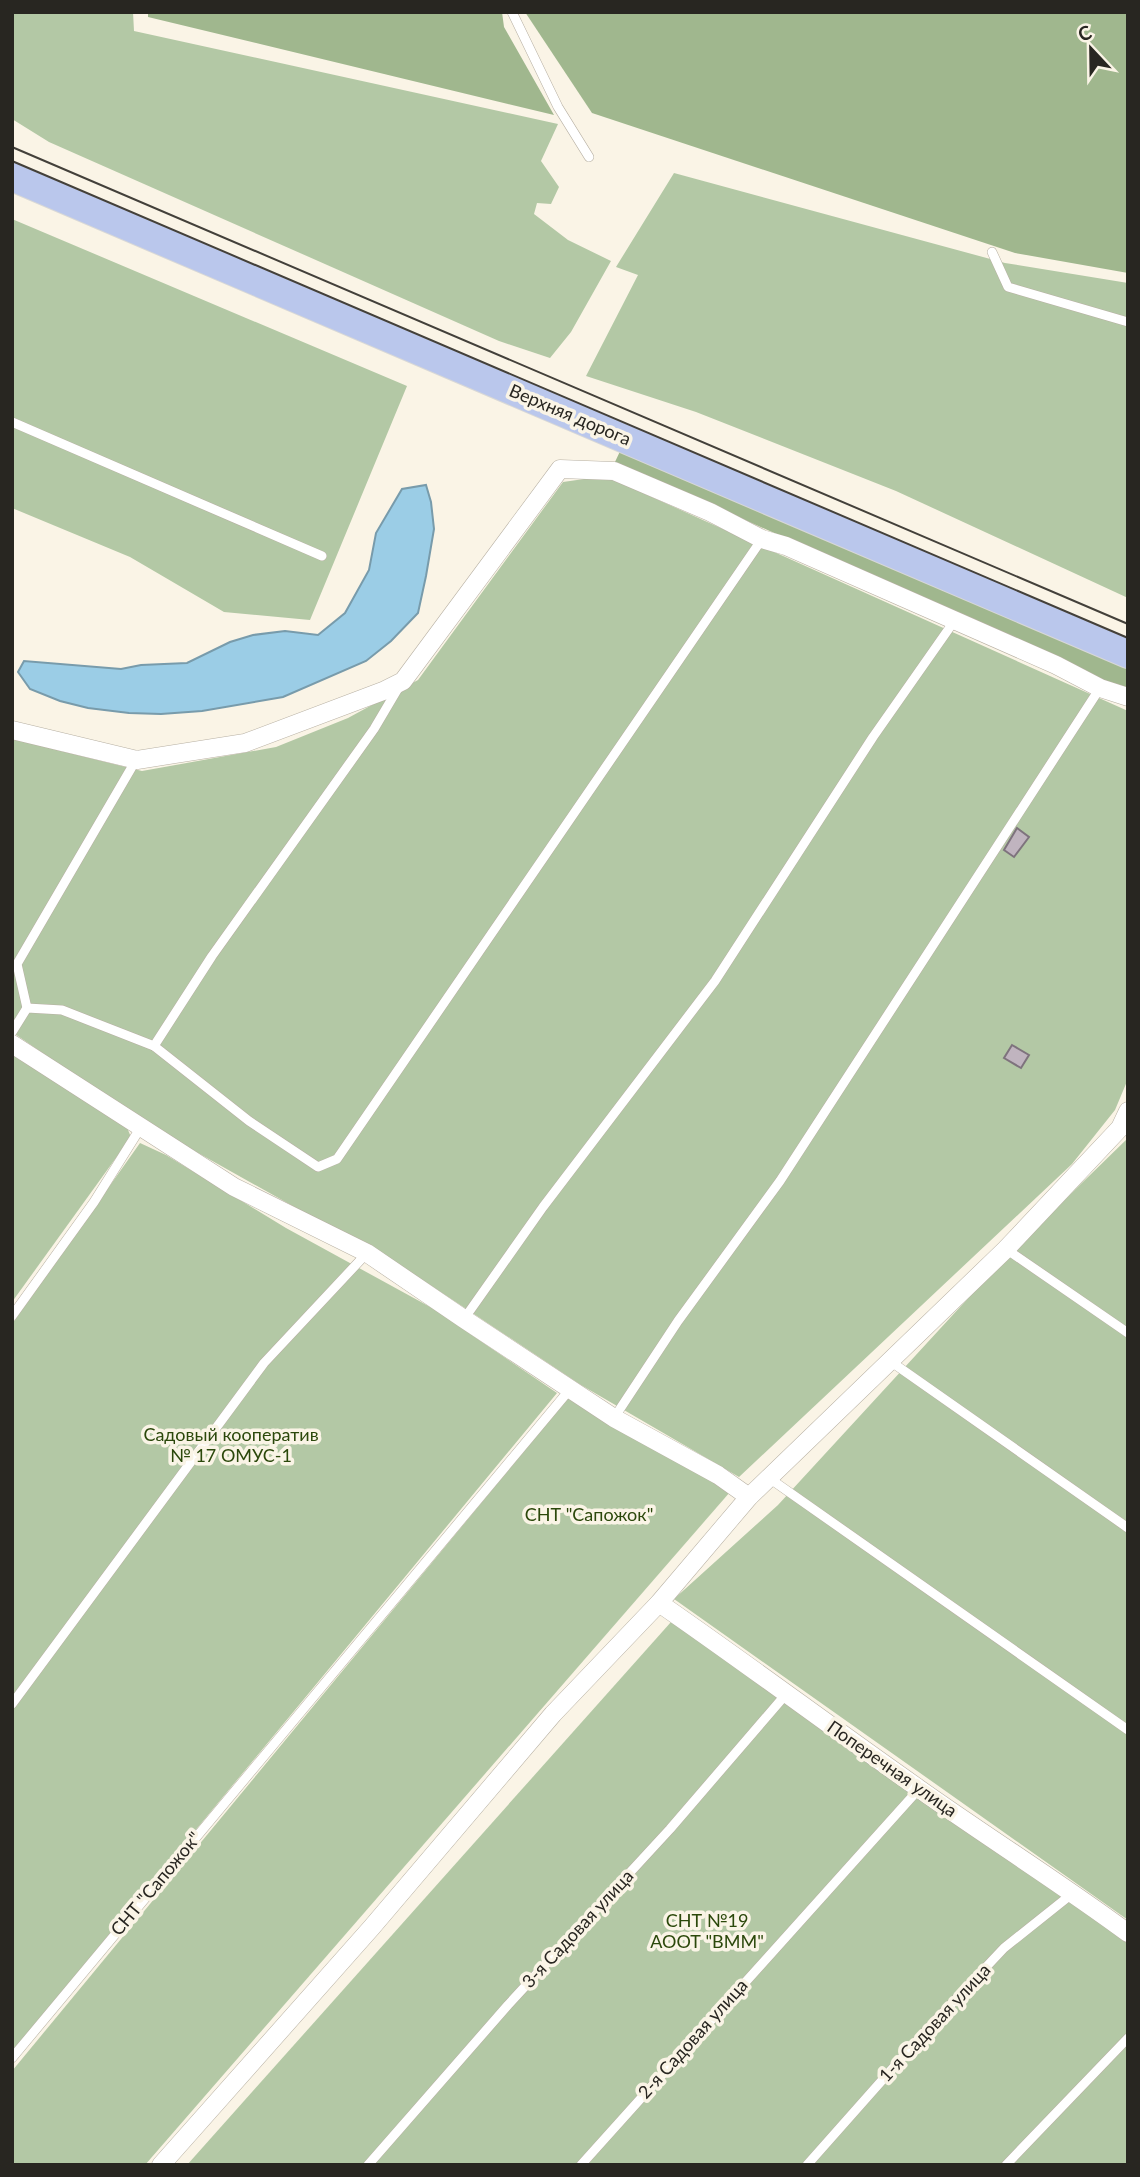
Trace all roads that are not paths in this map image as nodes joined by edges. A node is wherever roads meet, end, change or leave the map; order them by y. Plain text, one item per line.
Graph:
1 (512, 12) edge
2 (589, 157) dead end
3 (12, 177) edge
4 (992, 252) dead end
5 (1128, 322) edge
6 (12, 422) edge
7 (762, 538) junction
8 (322, 556) dead end
9 (954, 620) junction
10 (1128, 654) edge
11 (403, 681) junction
12 (1100, 688) junction
13 (1128, 697) edge
14 (12, 730) edge
15 (136, 760) junction
16 (27, 1008) junction
17 (12, 1032) edge
18 (12, 1044) edge
19 (154, 1046) junction
20 (1128, 1111) edge
21 (141, 1127) junction
22 (1124, 1131) edge
23 (1006, 1249) junction
24 (367, 1252) junction
25 (12, 1316) edge
26 (464, 1319) junction
27 (1128, 1333) edge
28 (890, 1361) junction
29 (571, 1388) junction
30 (614, 1418) junction
31 (769, 1478) junction
32 (749, 1497) junction
33 (1128, 1528) edge
34 (659, 1603) junction
35 (787, 1693) junction
36 (12, 1704) edge
37 (1128, 1730) edge
38 (919, 1789) junction
39 (1073, 1893) junction
40 (1128, 1933) edge
41 (1128, 2038) edge
42 (12, 2058) edge
43 (161, 2165) edge
44 (369, 2165) edge
45 (581, 2165) edge
46 (807, 2165) edge
47 (1006, 2165) edge

1 - 2 lane
3 - 10 main road, Верхняя дорога
4 - 5 lane
6 - 8 lane
7 - 9 street
7 - 11 street
7 - 19 lane
9 - 12 street
9 - 26 lane
11 - 15 street
11 - 19 lane
12 - 13 street
12 - 30 lane
14 - 15 street
15 - 16 lane
16 - 17 lane
16 - 19 lane
18 - 21 street
20 - 22 street
21 - 24 street
21 - 25 lane
22 - 23 street
23 - 27 lane
23 - 28 street
24 - 26 street
24 - 36 lane
26 - 29 street
28 - 31 street
28 - 33 lane
29 - 30 street
29 - 42 lane, СНТ "Сапожок"
30 - 32 street
31 - 32 street
31 - 37 lane
32 - 34 street
34 - 35 street, Поперечная улица
34 - 43 street
35 - 38 street, Поперечная улица
35 - 44 lane, 3-я Садовая улица
38 - 39 street, Поперечная улица
38 - 45 lane, 2-я Садовая улица
39 - 40 street, Поперечная улица
39 - 46 lane, 1-я Садовая улица
41 - 47 lane

